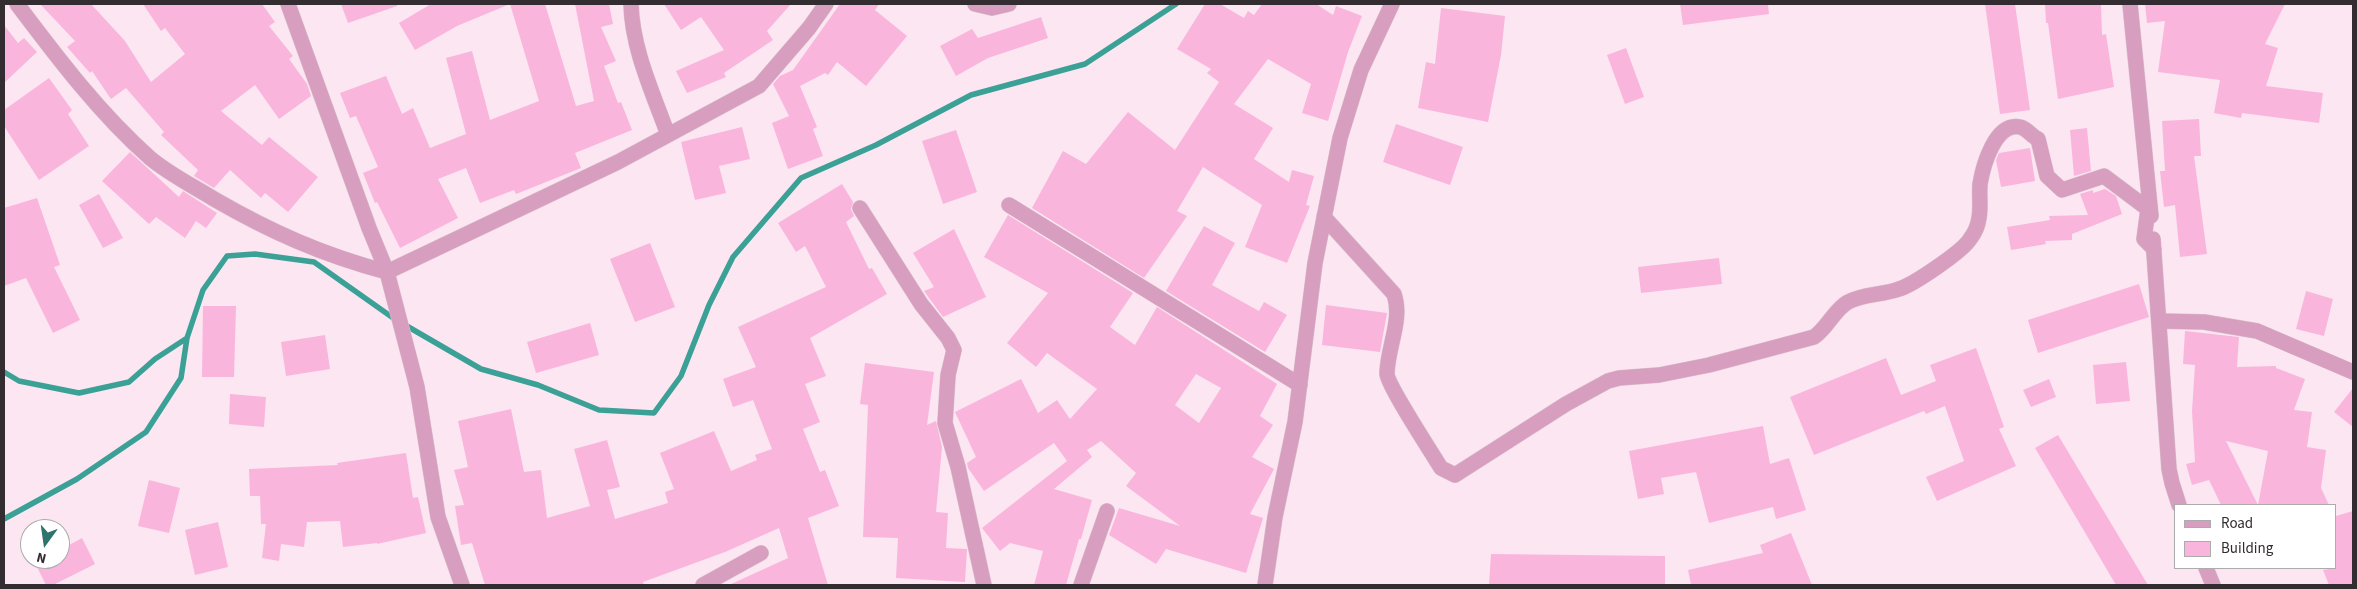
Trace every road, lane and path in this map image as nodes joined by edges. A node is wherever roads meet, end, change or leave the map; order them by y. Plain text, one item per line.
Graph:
1 (17, 4) edge
2 (288, 4) edge
3 (631, 4) edge
4 (826, 4) edge
5 (975, 4) edge
6 (1009, 4) edge
7 (1392, 4) edge
8 (2130, 4) edge
9 (668, 135) junction
10 (1009, 206) dead end
11 (860, 208) dead end
12 (1324, 217) junction
13 (2154, 249) junction
14 (387, 272) junction
15 (2160, 321) junction
16 (2353, 372) edge
17 (1300, 385) junction
18 (2180, 504) edge
19 (1107, 511) dead end
20 (761, 553) dead end
21 (2206, 569) edge
22 (462, 585) edge
23 (703, 585) edge
24 (984, 585) edge
25 (1082, 585) edge
26 (1265, 585) edge
27 (2213, 585) edge

1 - 14 street
2 - 14 street
3 - 9 street
4 - 9 street
5 - 6 street
7 - 12 street
8 - 13 street
9 - 14 street
10 - 17 street
11 - 24 street
12 - 13 street
12 - 17 street
13 - 15 street
14 - 22 street
15 - 16 street
15 - 18 street
17 - 26 street
19 - 25 street
20 - 23 street
21 - 27 street

